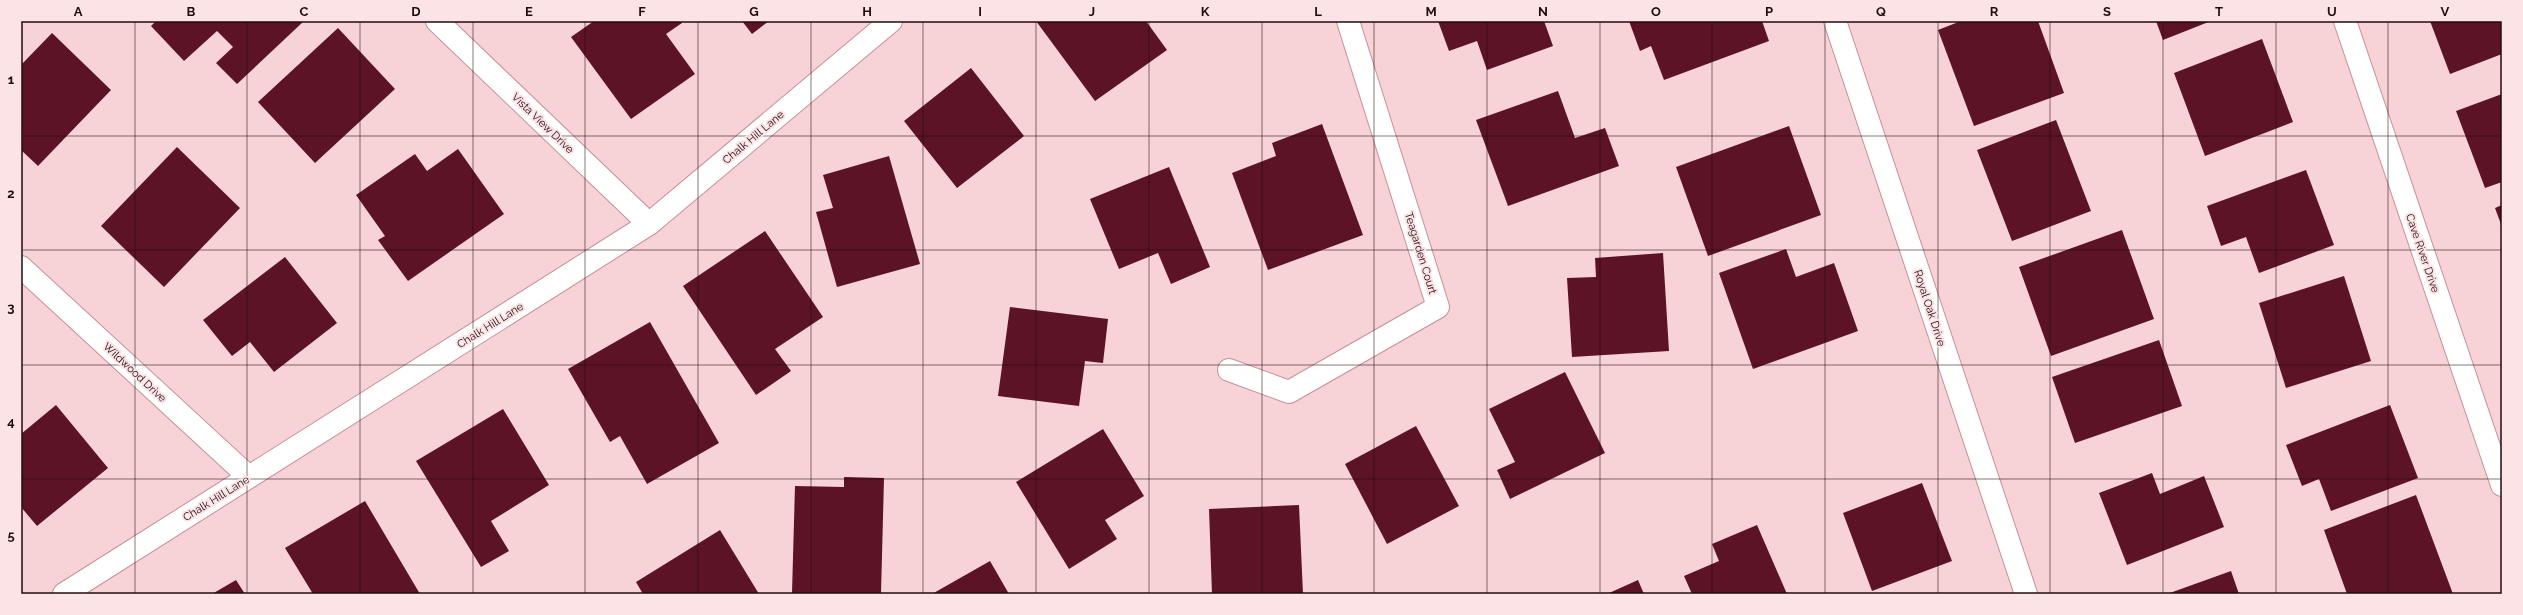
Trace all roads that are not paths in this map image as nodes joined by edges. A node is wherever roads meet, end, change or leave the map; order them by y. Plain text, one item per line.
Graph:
1 (437, 21) edge
2 (891, 21) edge
3 (1348, 21) edge
4 (1835, 21) edge
5 (2345, 21) edge
6 (649, 224) junction
7 (21, 267) edge
8 (1228, 370) dead end
9 (249, 477) junction
10 (2502, 485) edge
11 (64, 594) edge
12 (2026, 594) edge

1 - 6 street, Vista View Drive
2 - 6 street, Chalk Hill Lane
3 - 8 street, Teagarden Court
4 - 12 street, Royal Oak Drive
5 - 10 street, Cave River Drive
6 - 9 street, Chalk Hill Lane
7 - 9 street, Wildwood Drive
9 - 11 street, Chalk Hill Lane

